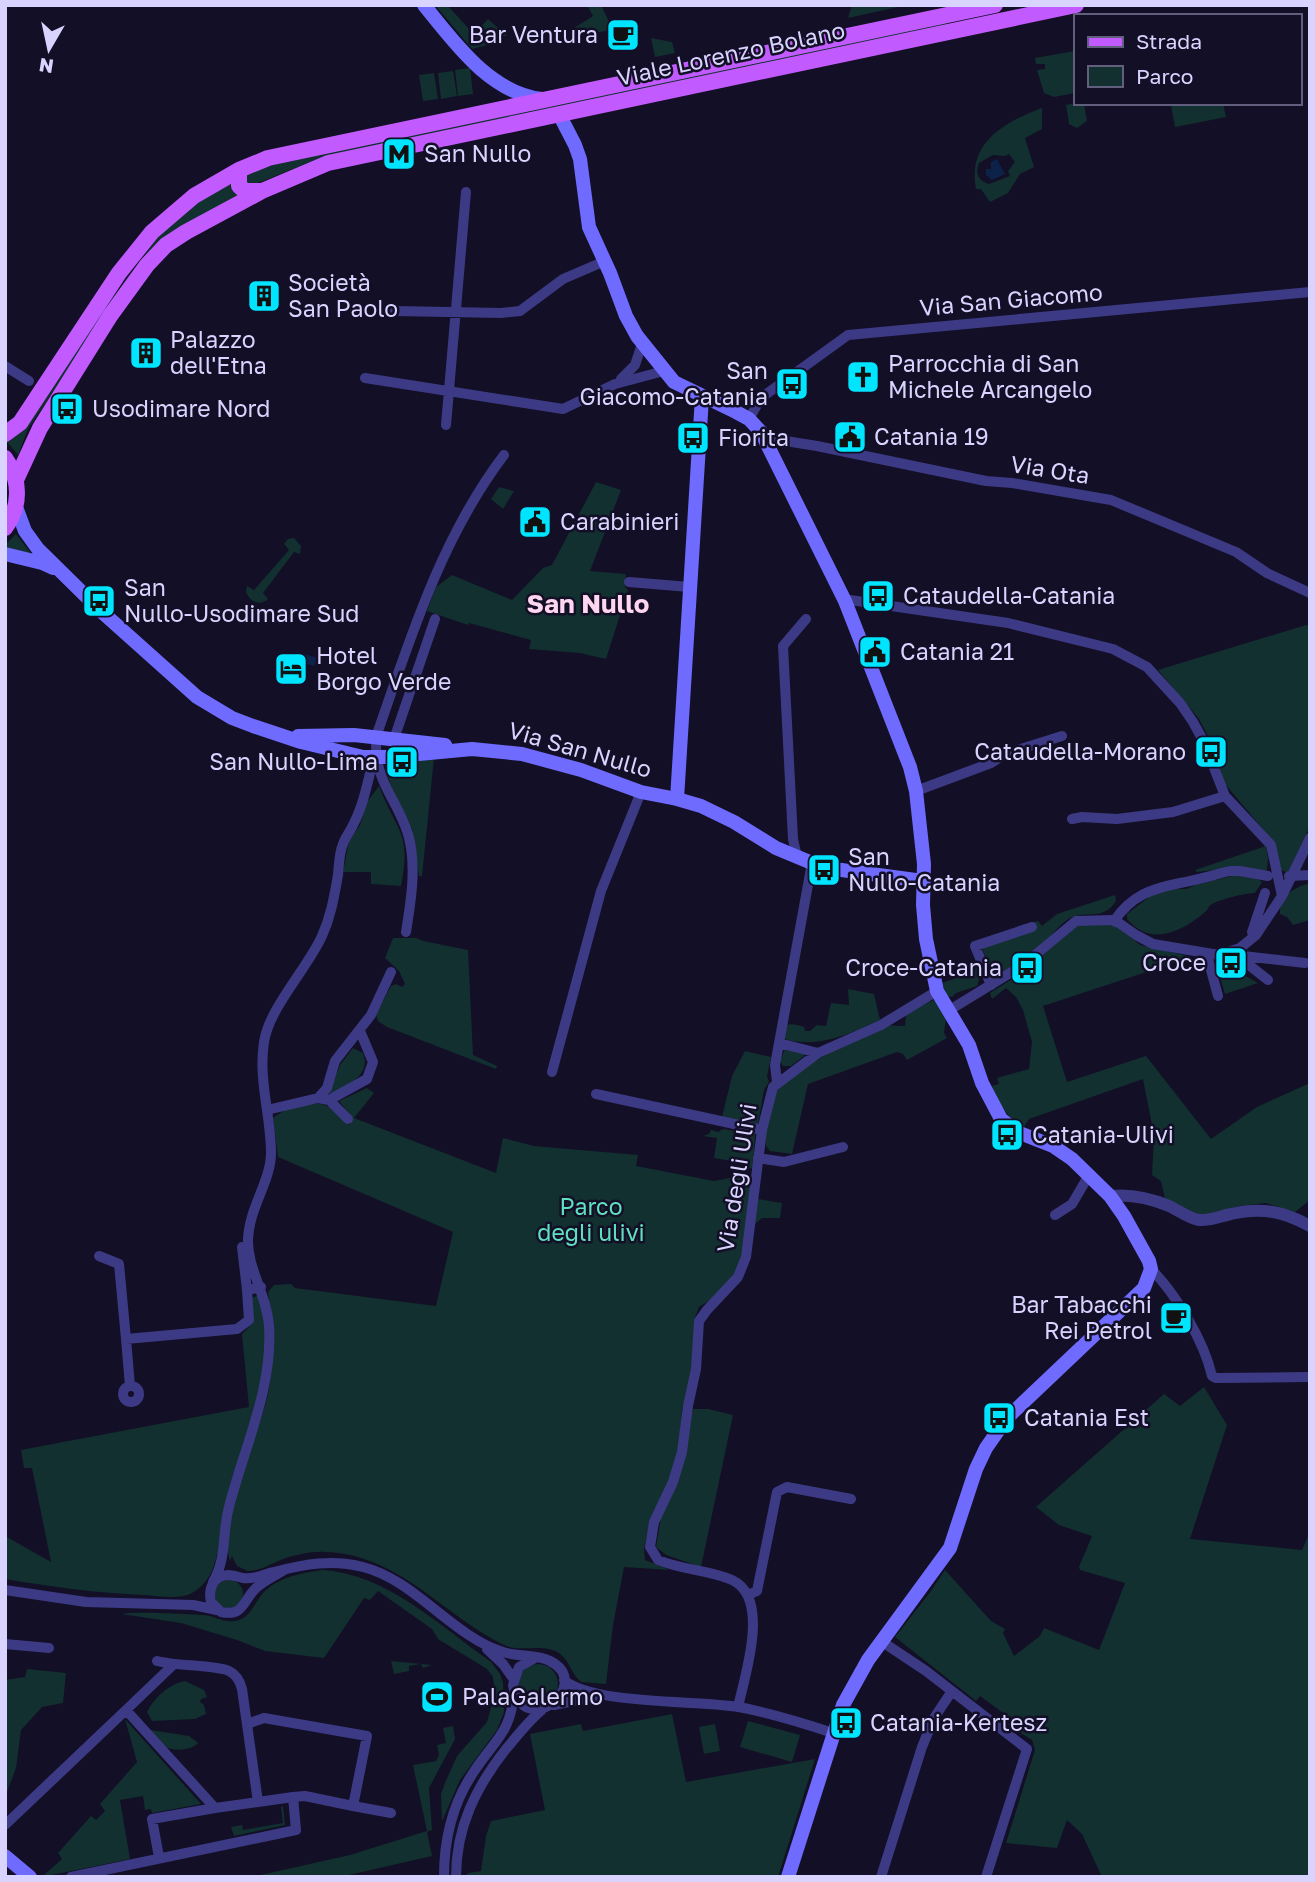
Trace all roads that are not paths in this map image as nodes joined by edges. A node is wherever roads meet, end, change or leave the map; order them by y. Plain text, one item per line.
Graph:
1 (995, 5) edge
2 (1076, 5) edge
3 (429, 9) edge
4 (499, 82) junction
5 (542, 99) junction
6 (496, 110) junction
7 (558, 114) junction
8 (239, 170) junction
9 (262, 191) junction
10 (466, 192) dead end
11 (605, 261) junction
12 (1310, 292) edge
13 (395, 311) dead end
14 (457, 312) junction
15 (642, 344) junction
16 (653, 358) junction
17 (5, 366) edge
18 (664, 371) junction
19 (629, 372) junction
20 (365, 377) dead end
21 (29, 381) dead end
22 (615, 384) junction
23 (450, 391) junction
24 (702, 397) junction
25 (749, 419) junction
26 (446, 425) dead end
27 (5, 434) edge
28 (767, 441) junction
29 (504, 455) dead end
30 (5, 458) edge
31 (16, 480) junction
32 (16, 507) junction
33 (5, 528) edge
34 (5, 554) edge
35 (58, 570) junction
36 (629, 582) dead end
37 (689, 587) junction
38 (1310, 593) edge
39 (845, 601) junction
40 (435, 619) dead end
41 (806, 619) dead end
42 (283, 736) junction
43 (1062, 736) dead end
44 (376, 737) junction
45 (394, 740) junction
46 (414, 748) junction
47 (376, 758) junction
48 (916, 791) junction
49 (641, 792) junction
50 (1225, 796) junction
51 (677, 799) junction
52 (1072, 819) dead end
53 (1310, 838) edge
54 (797, 858) junction
55 (1299, 862) junction
56 (812, 863) junction
57 (1310, 876) edge
58 (923, 881) junction
59 (1278, 885) junction
60 (1114, 921) junction
61 (1032, 927) dead end
62 (406, 932) dead end
63 (1248, 942) junction
64 (1225, 954) junction
65 (1207, 955) junction
66 (1239, 957) junction
67 (1305, 963) dead end
68 (391, 972) dead end
69 (1268, 980) dead end
70 (991, 985) junction
71 (937, 991) junction
72 (1218, 996) dead end
73 (948, 1011) junction
74 (360, 1031) junction
75 (779, 1043) junction
76 (818, 1053) junction
77 (552, 1072) dead end
78 (777, 1082) junction
79 (596, 1094) dead end
80 (318, 1098) junction
81 (329, 1100) junction
82 (267, 1110) junction
83 (348, 1119) dead end
84 (762, 1130) junction
85 (844, 1147) dead end
86 (758, 1158) junction
87 (1088, 1175) junction
88 (1110, 1196) junction
89 (253, 1207) junction
90 (1055, 1215) dead end
91 (1310, 1226) edge
92 (99, 1256) dead end
93 (1151, 1269) junction
94 (261, 1287) junction
95 (247, 1290) junction
96 (126, 1339) junction
97 (1307, 1377) dead end
98 (130, 1386) dead end
99 (851, 1499) dead end
100 (224, 1555) junction
101 (286, 1569) junction
102 (238, 1577) junction
103 (212, 1585) junction
104 (5, 1590) edge
105 (748, 1595) junction
106 (248, 1597) junction
107 (177, 1605) junction
108 (217, 1610) junction
109 (479, 1641) junction
110 (881, 1641) junction
111 (5, 1644) edge
112 (49, 1648) dead end
113 (535, 1658) junction
114 (157, 1661) dead end
115 (173, 1665) junction
116 (513, 1678) junction
117 (564, 1680) junction
118 (952, 1690) junction
119 (514, 1691) junction
120 (609, 1695) junction
121 (547, 1707) junction
122 (738, 1707) junction
123 (126, 1710) junction
124 (247, 1724) junction
125 (833, 1733) junction
126 (293, 1797) junction
127 (258, 1802) junction
128 (353, 1806) junction
129 (215, 1808) junction
130 (391, 1813) dead end
131 (5, 1825) edge
132 (5, 1856) edge
133 (159, 1857) junction
134 (30, 1877) edge
135 (71, 1877) edge
136 (444, 1877) edge
137 (456, 1877) edge
138 (788, 1877) edge
139 (881, 1877) edge
140 (986, 1877) edge

1 - 5 main road, Viale Lorenzo Bolano
2 - 7 main road, Viale Lorenzo Bolano
3 - 4 main road
4 - 5 main road
4 - 6 main road
5 - 6 main road, Viale Lorenzo Bolano
6 - 8 main road, Viale Lorenzo Bolano
7 - 9 main road, Viale Lorenzo Bolano
7 - 11 main road
8 - 9 main road
8 - 27 main road, Viale Lorenzo Bolano
9 - 31 main road, Viale Lorenzo Bolano
10 - 14 street
11 - 14 street
11 - 15 main road
12 - 25 street, Via San Giacomo
13 - 14 street
14 - 23 street
15 - 16 main road
15 - 19 street
16 - 18 main road
16 - 19 street
17 - 21 street
18 - 22 street
18 - 24 main road
19 - 22 street
20 - 23 street
22 - 23 street
23 - 26 street
24 - 25 main road
24 - 37 main road
25 - 28 main road
28 - 38 street, Via Ota
28 - 39 main road
29 - 44 street
30 - 31 main road
31 - 32 main road
32 - 33 main road
32 - 35 main road, Via San Nullo
34 - 35 main road
35 - 42 main road, Via San Nullo
36 - 37 street
37 - 51 main road
39 - 48 main road
39 - 50 street
40 - 45 street
41 - 54 street
42 - 44 main road
42 - 47 main road, Via San Nullo
43 - 48 street
44 - 45 main road
44 - 47 street
45 - 46 main road
46 - 47 main road, Via San Nullo
46 - 49 main road, Via San Nullo
47 - 62 street
47 - 82 street
48 - 58 main road
49 - 51 main road, Via San Nullo
49 - 77 street
50 - 52 street
50 - 59 street
51 - 54 main road, Via San Nullo
53 - 55 street
54 - 56 main road, Via San Nullo
55 - 57 street
55 - 59 street
56 - 58 main road, Via San Nullo
56 - 75 street, Via degli Ulivi
57 - 59 street
58 - 71 main road
59 - 60 street
59 - 63 street
59 - 63 street
60 - 65 street
60 - 70 street
61 - 70 street
63 - 64 street
64 - 65 street
64 - 66 street
65 - 72 street
66 - 67 street
66 - 69 street
68 - 74 street
70 - 73 street
71 - 73 main road
71 - 76 street
73 - 87 main road
74 - 80 street
74 - 81 street
75 - 76 street
75 - 78 street, Via degli Ulivi
76 - 78 street
78 - 84 street, Via degli Ulivi
79 - 84 street
80 - 81 street
80 - 82 street
81 - 83 street
82 - 89 street
84 - 86 street, Via degli Ulivi
85 - 86 street
86 - 105 street, Via degli Ulivi
87 - 88 main road
87 - 90 street
88 - 91 street
88 - 93 main road
89 - 94 street
89 - 95 street
92 - 96 street
93 - 97 street
93 - 110 main road
94 - 95 street
94 - 100 street
95 - 96 street
96 - 98 street
99 - 105 street
100 - 102 street
100 - 103 street
101 - 102 street
101 - 106 street
101 - 109 street
102 - 103 street
102 - 106 street
103 - 107 street
103 - 108 street
104 - 107 street
105 - 122 street
106 - 108 street
107 - 108 street
109 - 113 street
109 - 116 street
110 - 118 street
110 - 125 main road
111 - 112 street
113 - 116 street
113 - 117 street
114 - 115 street
115 - 123 street
115 - 124 street
116 - 119 street
117 - 120 street
117 - 121 street
118 - 139 street
118 - 140 street
119 - 121 street
119 - 136 street
120 - 121 street
120 - 122 street
121 - 137 street
122 - 125 street
123 - 129 street
123 - 131 street
124 - 127 street
124 - 128 street
125 - 138 main road
126 - 127 street
126 - 128 street
126 - 133 street
127 - 129 street
128 - 130 street
129 - 133 street
132 - 134 main road
133 - 135 street

